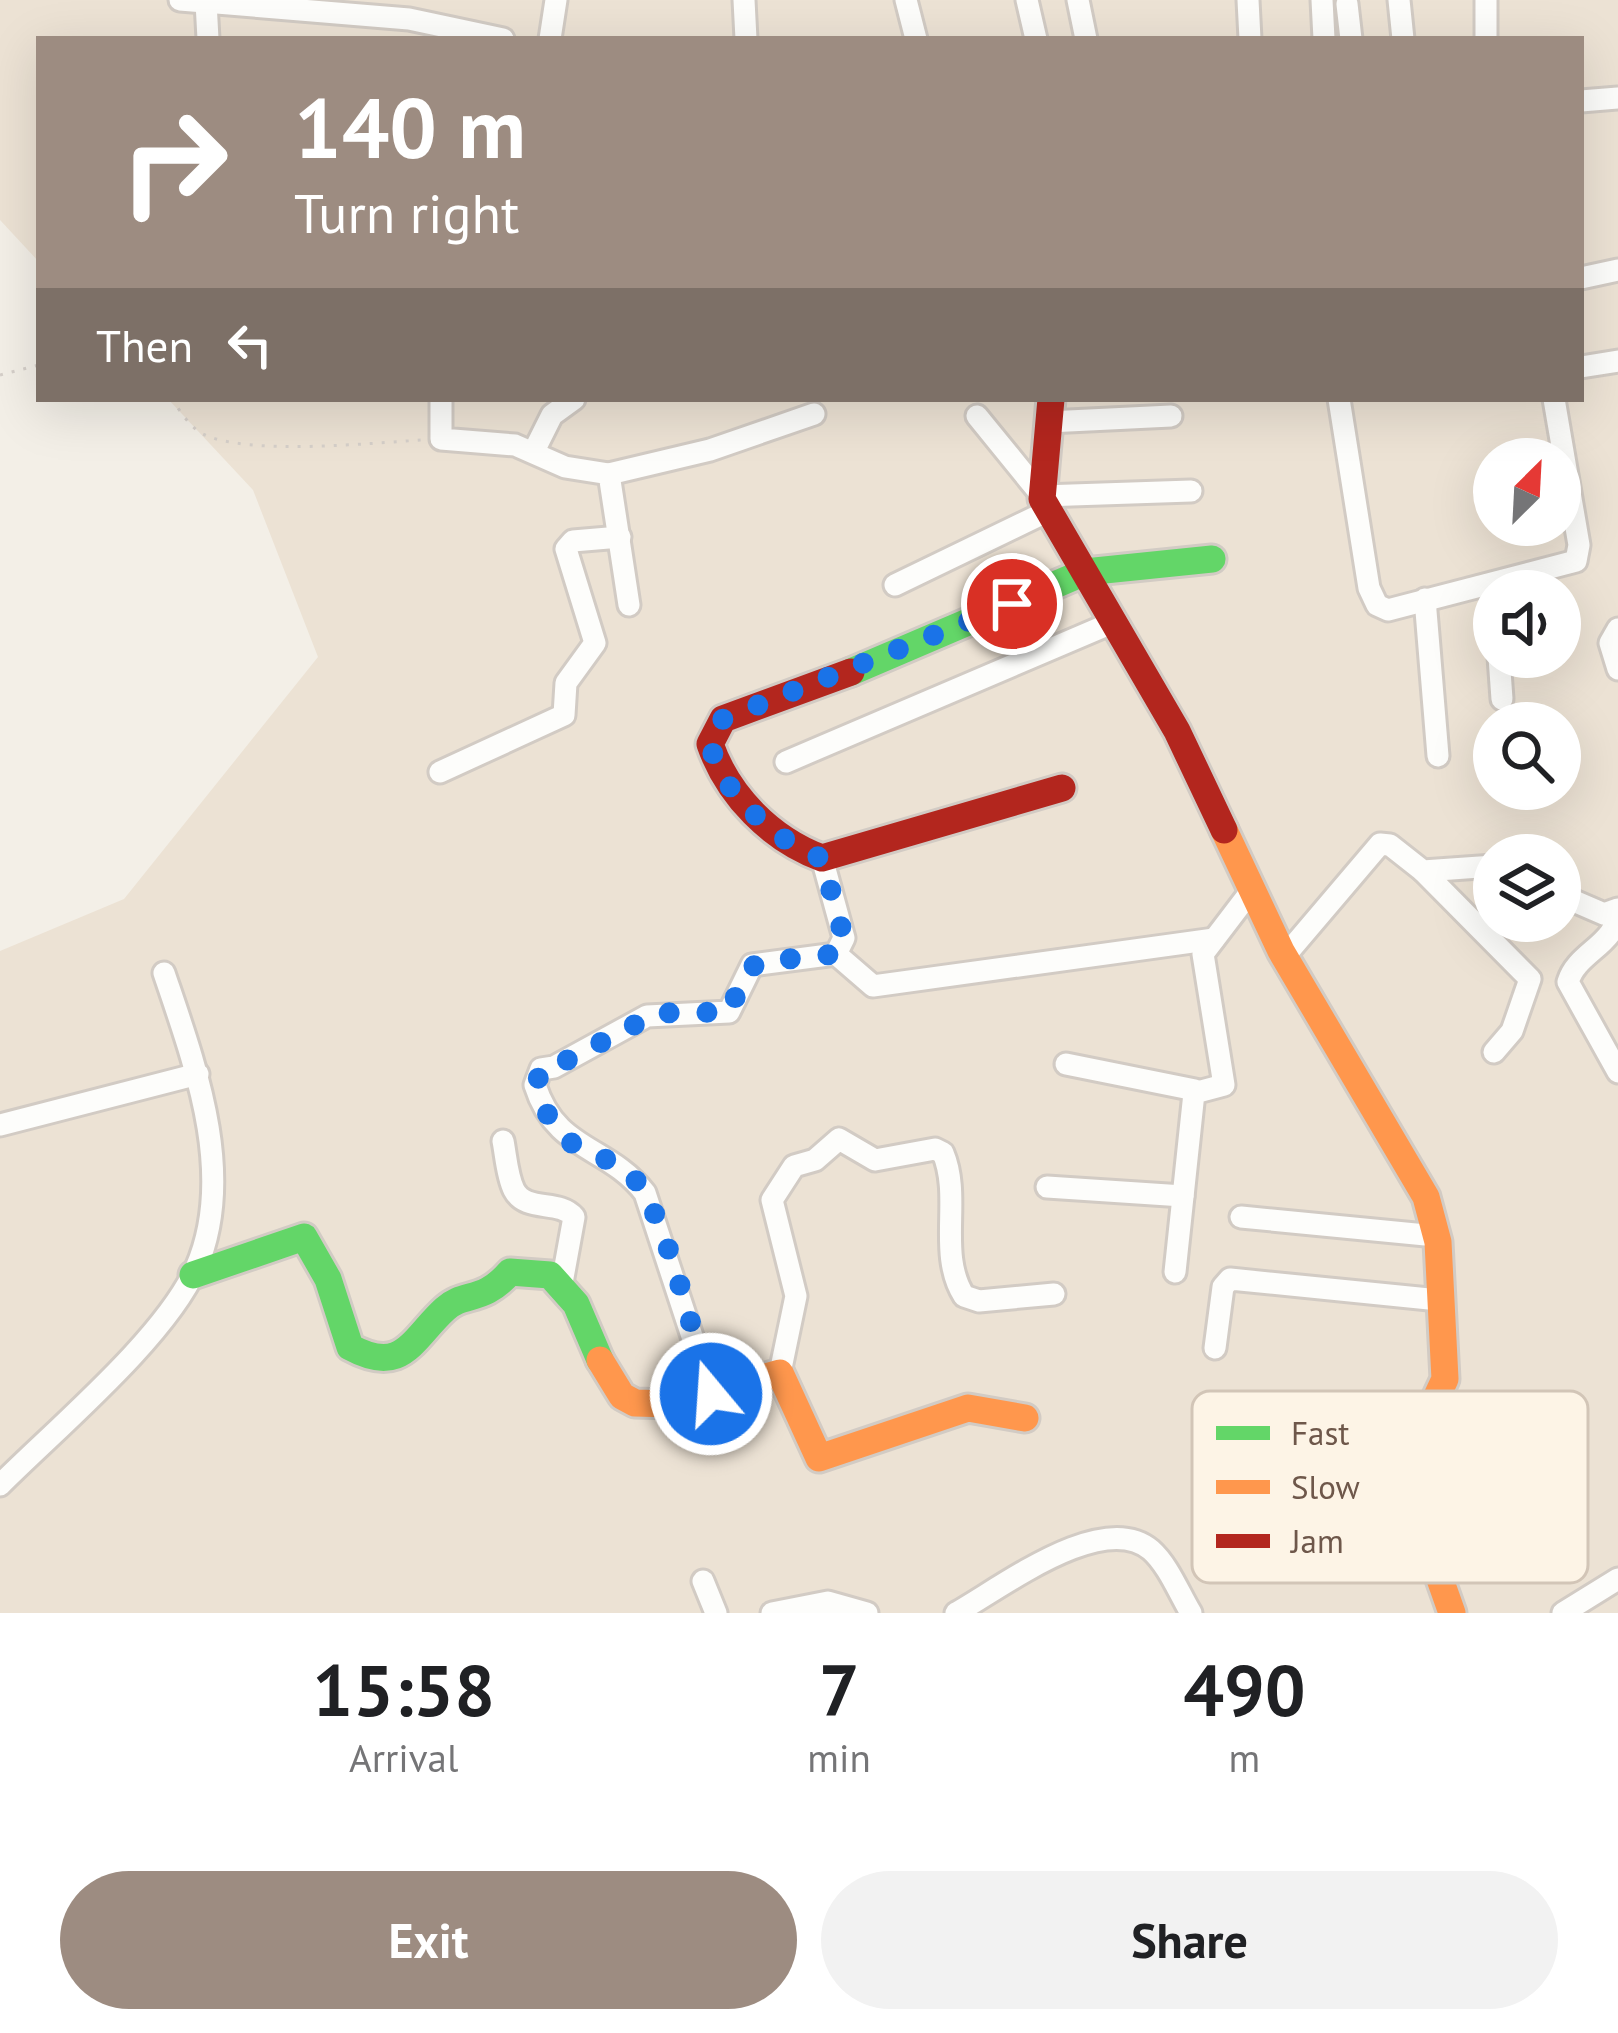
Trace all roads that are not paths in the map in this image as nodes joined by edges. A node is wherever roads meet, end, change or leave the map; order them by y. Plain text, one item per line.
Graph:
1 (180, 0) edge
2 (556, 0) edge
3 (744, 0) edge
4 (906, 0) edge
5 (1027, 0) edge
6 (1078, 0) edge
7 (1248, 0) edge
8 (1322, 0) edge
9 (1399, 0) edge
10 (1486, 0) edge
11 (206, 2) edge
12 (1347, 4) dead end
13 (208, 36) edge
14 (485, 36) edge
15 (550, 36) edge
16 (746, 36) edge
17 (915, 36) edge
18 (1035, 36) edge
19 (1086, 36) edge
20 (1250, 36) edge
21 (1324, 36) edge
22 (1351, 36) edge
23 (1403, 36) edge
24 (1486, 36) edge
25 (1618, 98) edge
26 (1584, 101) edge
27 (1618, 270) edge
28 (1584, 277) edge
29 (1618, 361) edge
30 (1584, 367) edge
31 (441, 402) edge
32 (570, 402) edge
33 (1339, 402) edge
34 (1554, 402) edge
35 (1050, 410) edge
36 (814, 414) dead end
37 (977, 416) dead end
38 (1171, 416) dead end
39 (534, 451) junction
40 (609, 473) junction
41 (1191, 491) dead end
42 (1045, 504) junction
43 (620, 538) junction
44 (1212, 559) dead end
45 (1553, 570) edge
46 (1084, 572) junction
47 (895, 584) dead end
48 (1473, 589) edge
49 (1425, 599) junction
50 (628, 605) dead end
51 (1114, 622) junction
52 (1618, 629) edge
53 (1618, 669) edge
54 (1500, 678) edge
55 (1502, 699) dead end
56 (1438, 756) dead end
57 (786, 762) dead end
58 (440, 772) dead end
59 (1062, 788) dead end
60 (822, 858) junction
61 (1473, 867) edge
62 (1423, 871) junction
63 (1251, 891) junction
64 (1581, 904) edge
65 (1214, 939) junction
66 (836, 954) junction
67 (1284, 957) junction
68 (164, 973) dead end
69 (1494, 1052) dead end
70 (1066, 1064) dead end
71 (1618, 1072) edge
72 (198, 1074) junction
73 (1195, 1090) junction
74 (0, 1125) edge
75 (503, 1141) dead end
76 (1047, 1187) dead end
77 (1183, 1196) junction
78 (1240, 1217) dead end
79 (1436, 1236) junction
80 (1175, 1272) dead end
81 (193, 1275) junction
82 (562, 1283) junction
83 (1054, 1294) dead end
84 (1439, 1300) junction
85 (1215, 1348) dead end
86 (780, 1373) junction
87 (1439, 1391) edge
88 (711, 1394) junction
89 (1025, 1418) dead end
90 (0, 1485) edge
91 (1618, 1579) edge
92 (703, 1581) dead end
93 (1441, 1583) edge
94 (716, 1613) edge
95 (772, 1613) edge
96 (867, 1613) edge
97 (956, 1613) edge
98 (1191, 1613) edge
99 (1452, 1613) edge
100 (1563, 1613) edge

1 - 11 street
2 - 15 street
3 - 16 street
4 - 17 street
5 - 18 street
6 - 19 street
7 - 20 street
8 - 21 street
9 - 23 street
10 - 24 street
11 - 13 street
11 - 14 street
12 - 22 street
25 - 26 street
27 - 28 street
29 - 30 street
31 - 39 street
32 - 39 street
33 - 49 street
34 - 45 street
35 - 38 street
35 - 42 street
36 - 40 street
37 - 42 street
39 - 40 street
40 - 43 street
41 - 42 street
42 - 46 street
42 - 47 street
43 - 50 street
43 - 58 street
44 - 46 street
46 - 51 street
46 - 60 street
48 - 49 street
49 - 56 street
51 - 57 street
51 - 63 street
52 - 53 street
54 - 55 street
59 - 60 street
60 - 66 street
61 - 62 street
62 - 67 street
62 - 69 street
63 - 65 street
63 - 67 street
64 - 71 street
65 - 66 street
65 - 73 street
66 - 88 street
67 - 79 street
68 - 72 street
70 - 73 street
72 - 74 street
72 - 81 street
73 - 77 street
75 - 82 street
76 - 77 street
77 - 80 street
78 - 79 street
79 - 84 street
81 - 82 street
81 - 90 street
82 - 88 street
83 - 86 street
84 - 85 street
84 - 87 street
86 - 88 street
86 - 89 street
91 - 100 street
92 - 94 street
93 - 99 street
95 - 96 street
97 - 98 street

